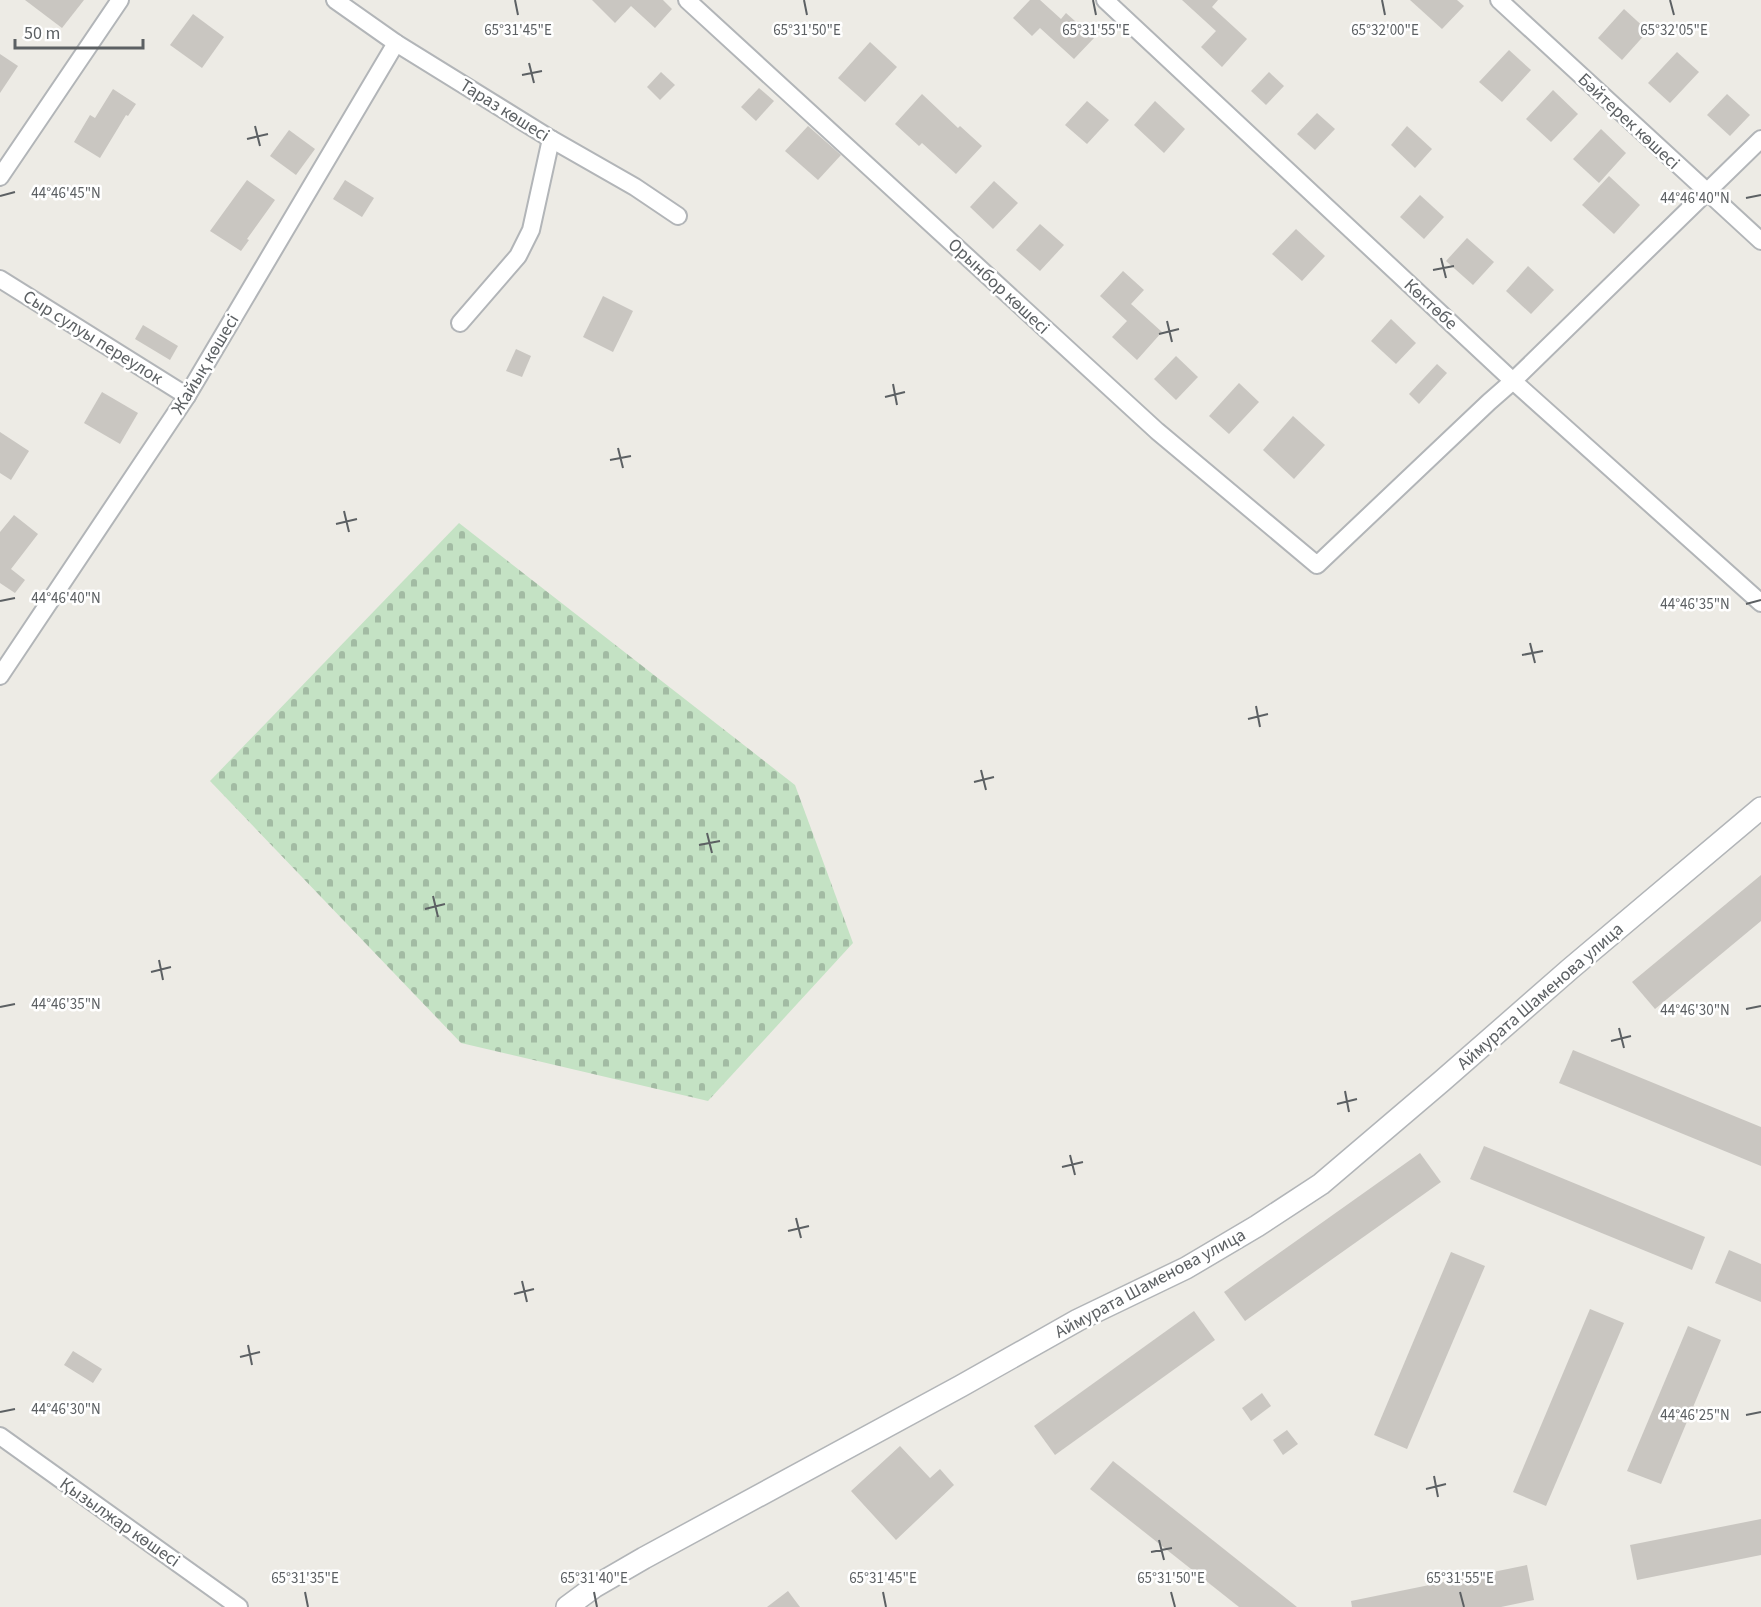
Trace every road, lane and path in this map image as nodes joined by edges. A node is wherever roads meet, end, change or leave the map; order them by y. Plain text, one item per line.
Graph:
1 (120, 0) edge
2 (335, 0) edge
3 (687, 0) edge
4 (1105, 0) edge
5 (1499, 0) edge
6 (396, 43) junction
7 (551, 139) junction
8 (1761, 139) edge
9 (0, 177) edge
10 (1707, 192) junction
11 (678, 216) dead end
12 (1761, 241) edge
13 (0, 279) edge
14 (460, 323) dead end
15 (1514, 381) junction
16 (187, 396) junction
17 (1761, 603) edge
18 (0, 676) edge
19 (1761, 808) edge
20 (0, 1436) edge
21 (239, 1607) edge
22 (567, 1607) edge

1 - 9 street
2 - 6 street, Тараз көшесі
3 - 15 street, Орынбор көшесі
4 - 15 street, Көктөбе
5 - 10 street, Бәйтерек көшесі
6 - 7 street, Тараз көшесі
6 - 16 street, Жайық көшесі
7 - 11 street, Тараз көшесі
7 - 14 street
8 - 10 street
10 - 12 street, Бәйтерек көшесі
10 - 15 street
13 - 16 street, Сыр сулуы переулок
15 - 17 street, Көктөбе
16 - 18 street, Жайық көшесі
19 - 22 street, Аймурата Шаменова улица
20 - 21 street, Қызылжар көшесі

